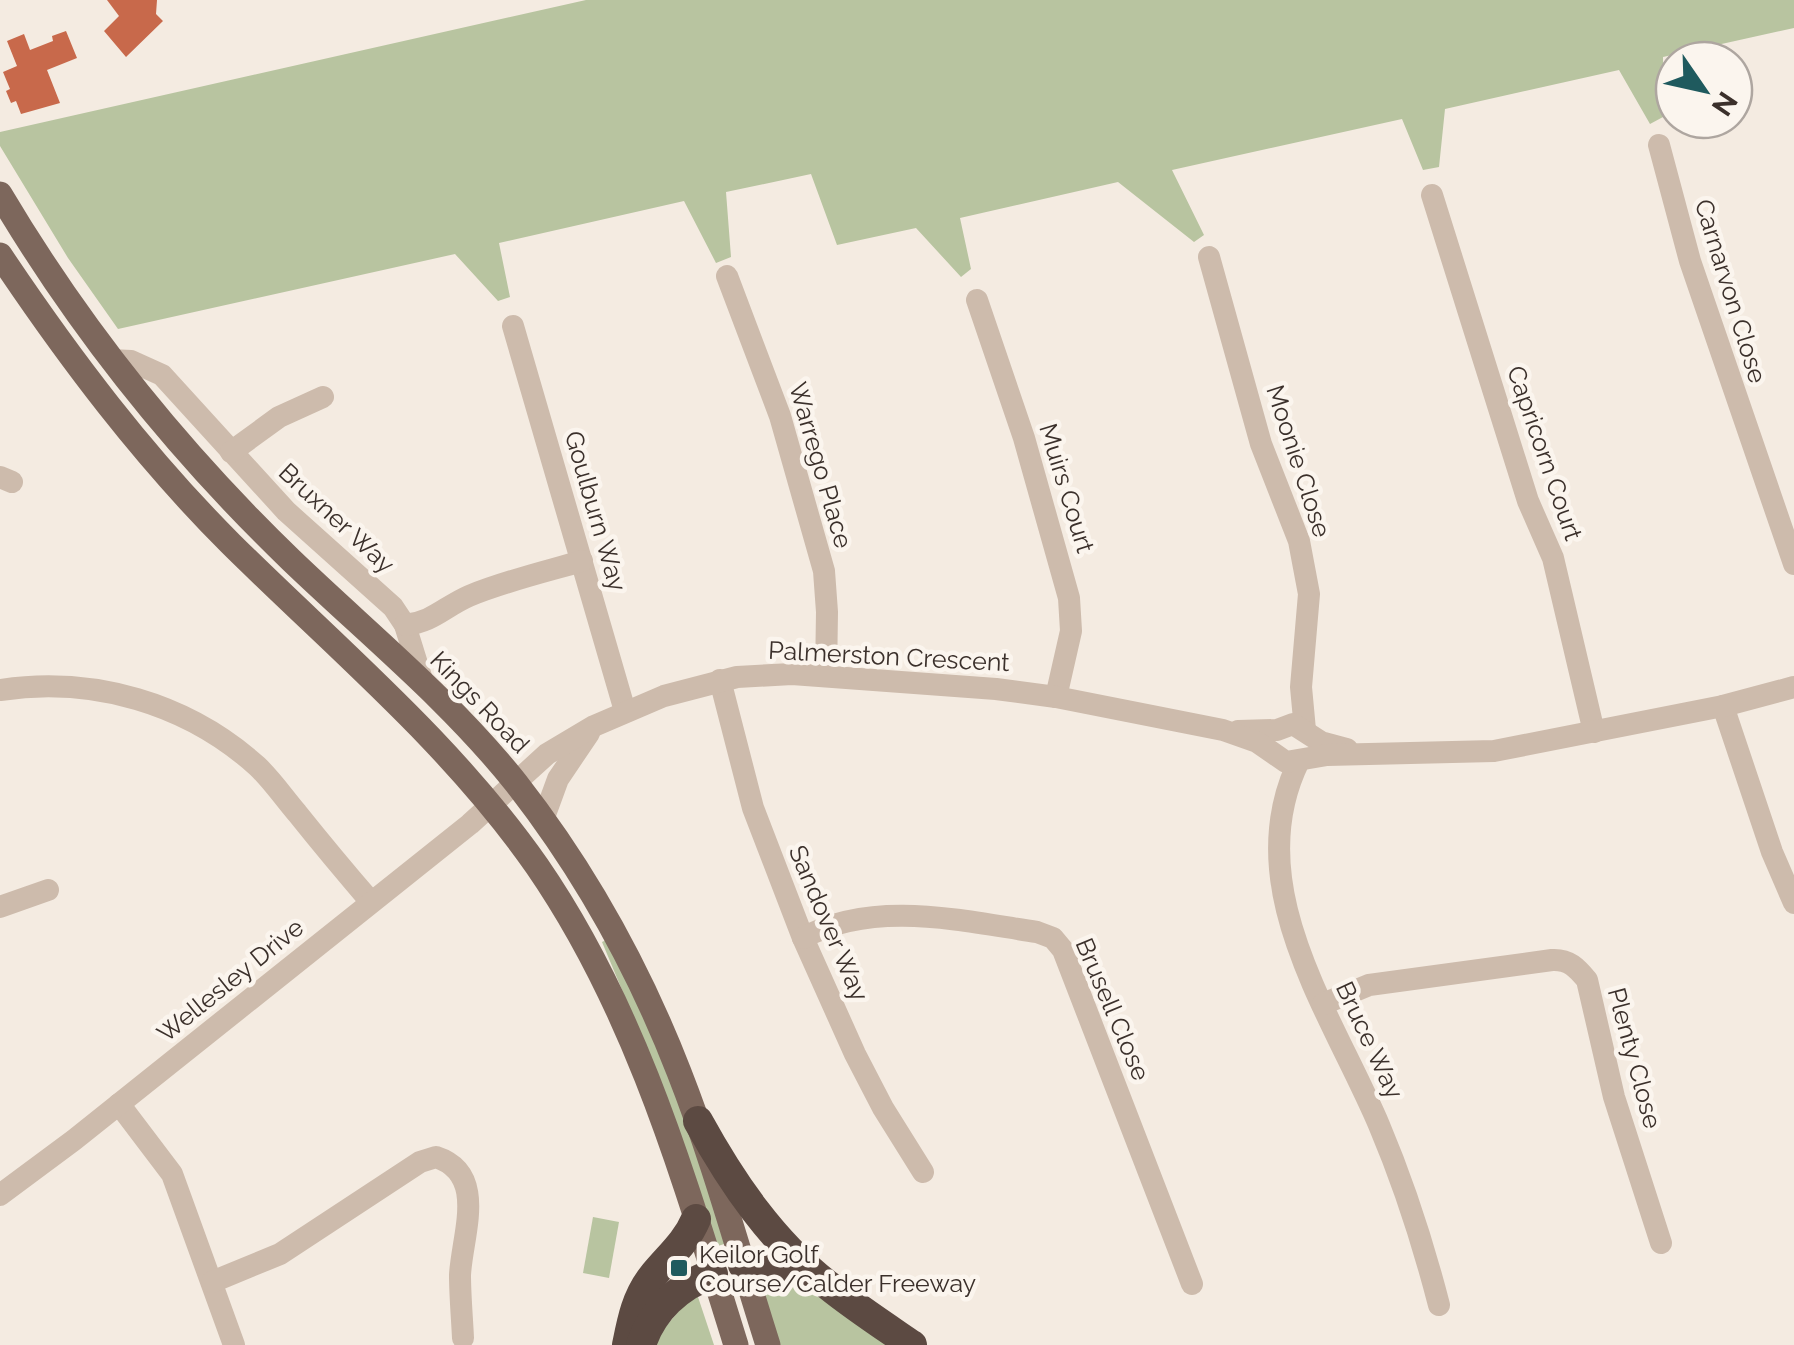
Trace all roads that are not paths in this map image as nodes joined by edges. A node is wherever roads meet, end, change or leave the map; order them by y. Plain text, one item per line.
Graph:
1 (1660, 145) dead end
2 (0, 194) edge
3 (1432, 194) dead end
4 (0, 256) edge
5 (1209, 256) dead end
6 (726, 276) dead end
7 (977, 300) dead end
8 (513, 326) dead end
9 (112, 360) junction
10 (85, 376) junction
11 (323, 396) dead end
12 (230, 452) junction
13 (582, 561) junction
14 (1794, 564) edge
15 (405, 624) junction
16 (826, 676) junction
17 (720, 680) junction
18 (423, 683) junction
19 (1301, 687) junction
20 (1794, 687) edge
21 (0, 690) edge
22 (1056, 697) junction
23 (1723, 706) junction
24 (625, 711) junction
25 (594, 726) junction
26 (1594, 732) junction
27 (1277, 741) junction
28 (1304, 746) junction
29 (514, 782) junction
30 (1284, 794) junction
31 (490, 805) junction
32 (543, 820) junction
33 (48, 890) dead end
34 (370, 902) junction
35 (1794, 903) edge
36 (0, 907) edge
37 (804, 938) junction
38 (1323, 1004) junction
39 (119, 1104) junction
40 (698, 1122) junction
41 (923, 1172) dead end
42 (0, 1195) edge
43 (696, 1219) junction
44 (1662, 1243) dead end
45 (728, 1269) junction
46 (212, 1282) junction
47 (825, 1284) junction
48 (1192, 1284) dead end
49 (1439, 1305) dead end
50 (463, 1338) dead end
51 (234, 1345) edge
52 (627, 1345) edge
53 (641, 1345) edge
54 (736, 1345) edge
55 (768, 1345) edge
56 (912, 1345) edge

1 - 14 street, Carnarvon Close
2 - 9 main road, Kings Road
3 - 26 street, Capricorn Court
4 - 10 main road, Kings Road
5 - 19 street, Moonie Close
6 - 16 street, Warrego Place
7 - 22 street, Muirs Court
8 - 13 street, Goulburn Way
9 - 10 main road
9 - 12 street, Bruxner Way
9 - 18 main road, Kings Road
10 - 31 main road, Kings Road
11 - 12 street
12 - 15 street, Bruxner Way
13 - 15 street
13 - 24 street, Goulburn Way
15 - 18 street, Bruxner Way
16 - 17 street, Palmerston Crescent
16 - 22 street, Palmerston Crescent
17 - 24 street, Palmerston Crescent
17 - 37 street, Sandover Way
18 - 29 main road, Kings Road
19 - 27 street, Moonie Close
19 - 28 street, Moonie Close
20 - 23 street
21 - 34 street
22 - 27 street, Palmerston Crescent
23 - 26 street
23 - 35 street
24 - 25 street, Palmerston Crescent
25 - 29 street, Palmerston Crescent
25 - 32 street
26 - 28 street
27 - 28 street
27 - 28 street
27 - 30 street, Bruce Way
28 - 30 street, Bruce Way
29 - 31 street, Palmerston Crescent
29 - 32 main road, Kings Road
30 - 38 street, Bruce Way
31 - 34 street, Wellesley Drive
31 - 43 main road, Kings Road
32 - 40 main road, Kings Road
33 - 36 street
34 - 39 street, Wellesley Drive
37 - 41 street, Sandover Way
37 - 48 street, Brusell Close
38 - 44 street, Plenty Close
38 - 49 street, Bruce Way
39 - 42 street, Wellesley Drive
39 - 46 street
40 - 45 main road, Kings Road
40 - 47 highway
43 - 45 main road, Kings Road
43 - 52 highway
45 - 47 highway
45 - 53 highway
45 - 54 main road, Kings Road
45 - 55 main road, Kings Road
46 - 50 street
46 - 51 street
47 - 56 highway

